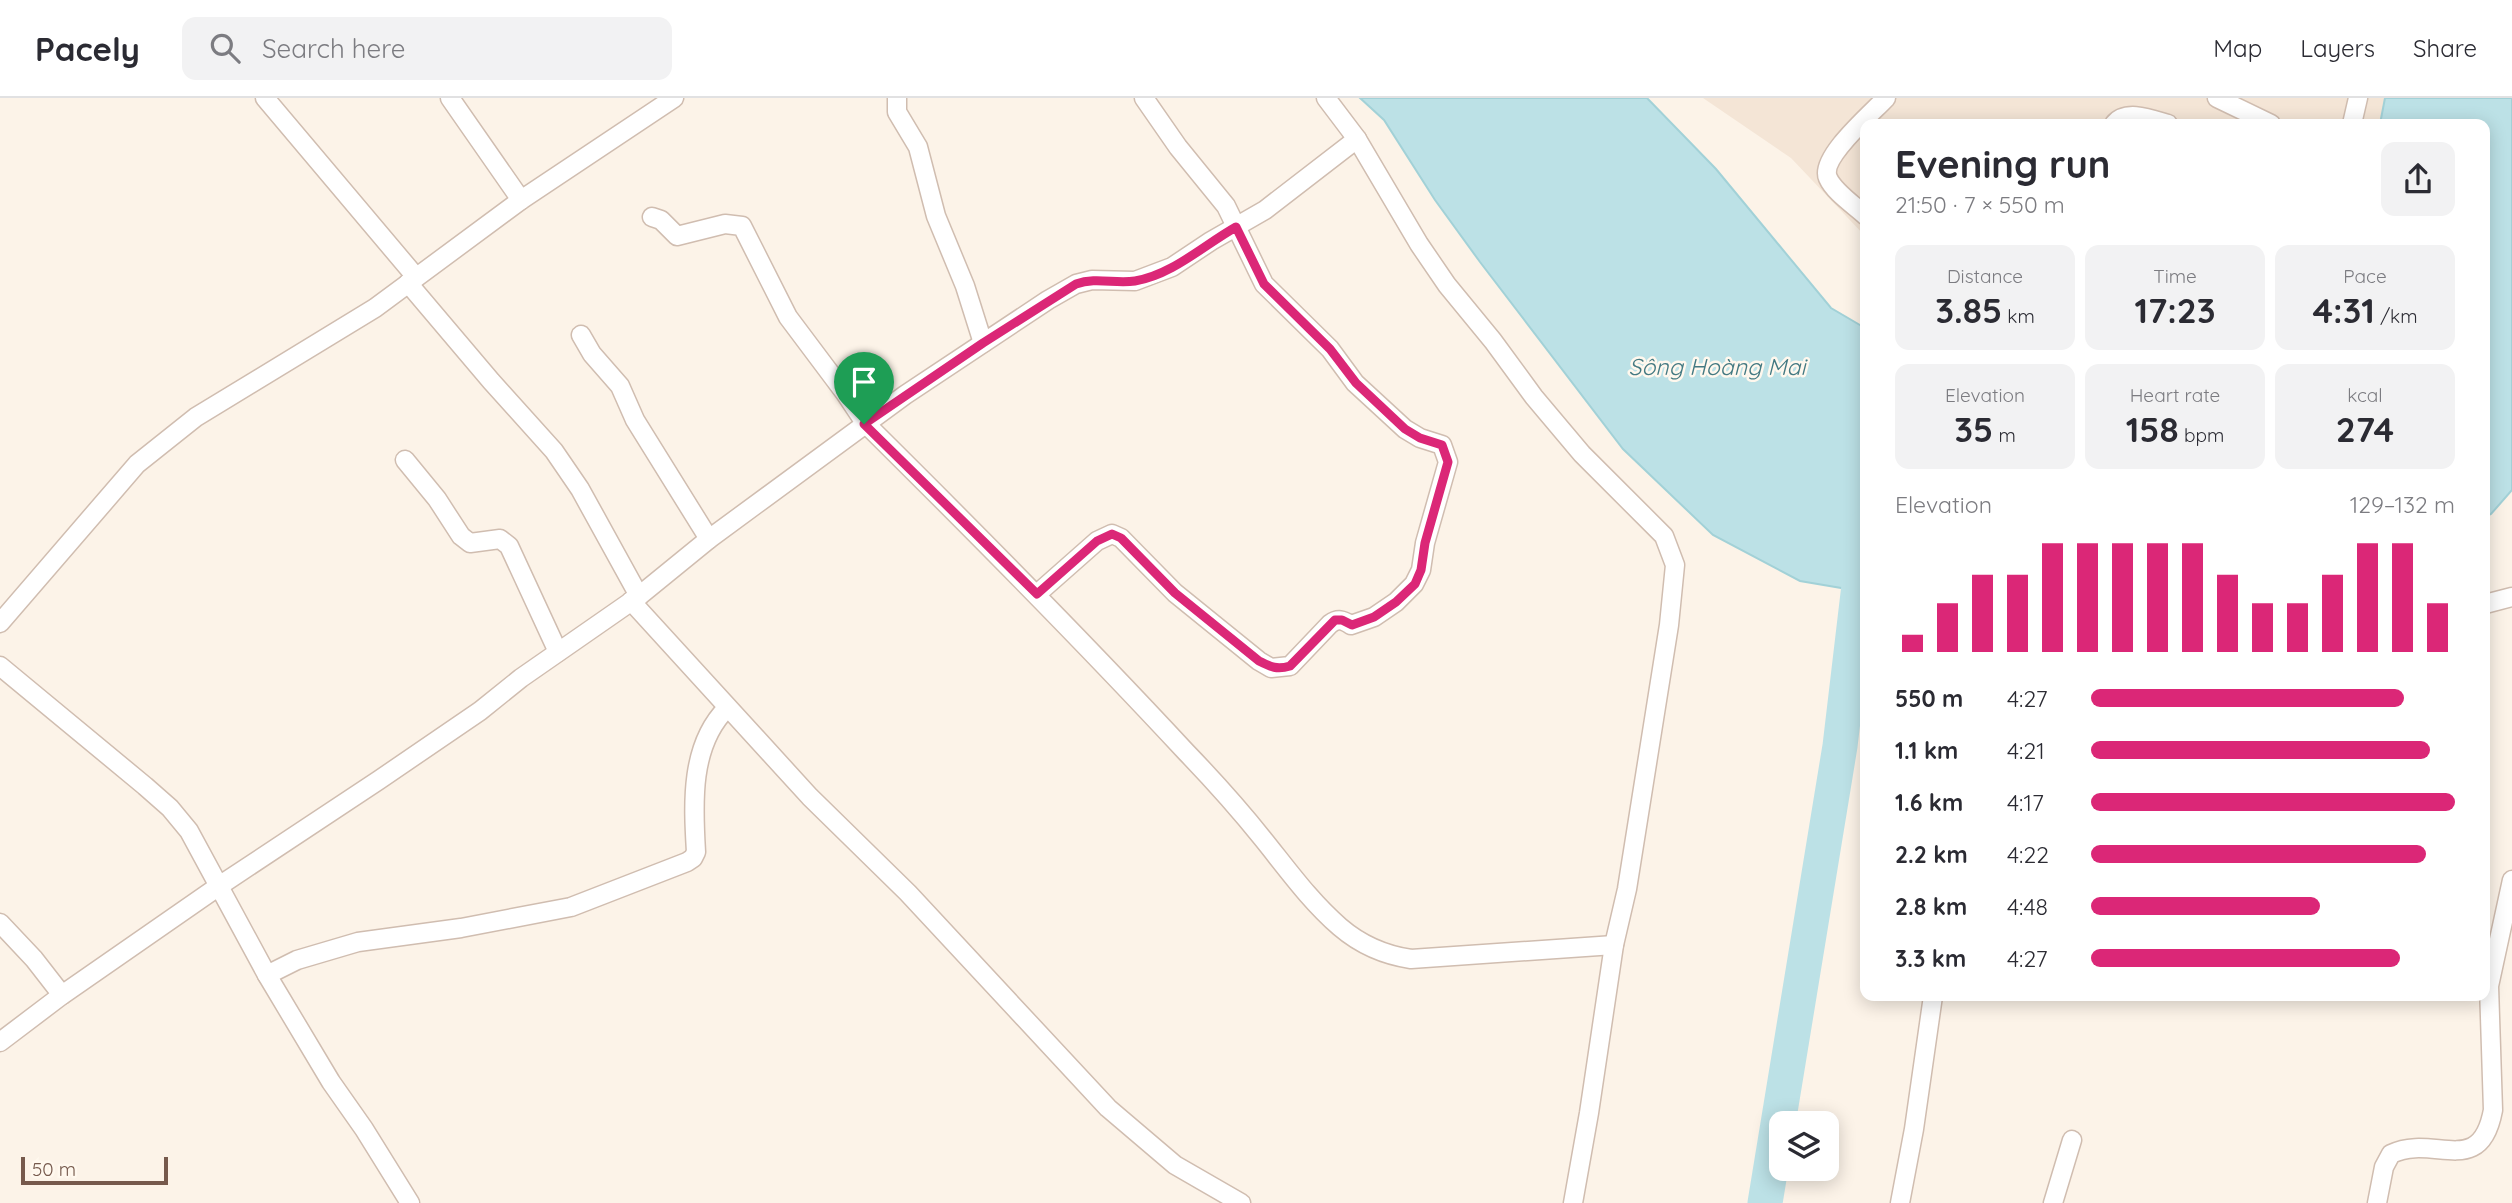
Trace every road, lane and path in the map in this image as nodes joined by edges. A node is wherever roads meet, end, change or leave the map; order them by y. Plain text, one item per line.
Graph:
1 (265, 98) edge
2 (450, 98) edge
3 (674, 98) edge
4 (897, 98) edge
5 (1144, 98) edge
6 (1326, 98) edge
7 (1886, 98) edge
8 (2217, 98) edge
9 (2358, 98) edge
10 (1866, 119) edge
11 (2120, 119) edge
12 (2142, 119) edge
13 (2261, 119) edge
14 (2353, 119) edge
15 (1860, 125) edge
16 (1357, 139) junction
17 (521, 200) junction
18 (1860, 211) edge
19 (652, 217) dead end
20 (1236, 227) junction
21 (412, 280) junction
22 (581, 335) dead end
23 (983, 343) junction
24 (864, 424) junction
25 (405, 460) dead end
26 (709, 539) junction
27 (1037, 594) junction
28 (2512, 597) edge
29 (635, 599) junction
30 (2490, 603) edge
31 (0, 623) edge
32 (558, 653) junction
33 (0, 666) edge
34 (727, 708) junction
35 (2512, 880) edge
36 (219, 886) junction
37 (0, 923) edge
38 (1614, 944) junction
39 (267, 975) junction
40 (2490, 981) edge
41 (62, 995) junction
42 (1932, 1001) edge
43 (2489, 1001) edge
44 (0, 1042) edge
45 (2072, 1140) dead end
46 (410, 1203) edge
47 (1241, 1203) edge
48 (1573, 1203) edge
49 (1900, 1203) edge
50 (2053, 1203) edge
51 (2377, 1203) edge

1 - 21 street
2 - 17 street
3 - 17 street
4 - 23 street
5 - 20 street
6 - 16 street
7 - 10 street
8 - 13 street
9 - 14 street
11 - 12 street
15 - 18 street
16 - 20 street
16 - 38 street
17 - 21 street
19 - 24 street
20 - 23 street
20 - 27 street
21 - 29 street
21 - 31 street
22 - 26 street
23 - 24 street
24 - 26 street
24 - 27 street
25 - 32 street
26 - 29 street
27 - 38 street
28 - 30 street
29 - 32 street
29 - 34 street
32 - 36 street
33 - 36 street
34 - 39 street
34 - 47 street
35 - 40 street
36 - 39 street
36 - 41 street
37 - 41 street
38 - 48 street
39 - 46 street
41 - 44 street
42 - 49 street
43 - 51 street
45 - 50 street

